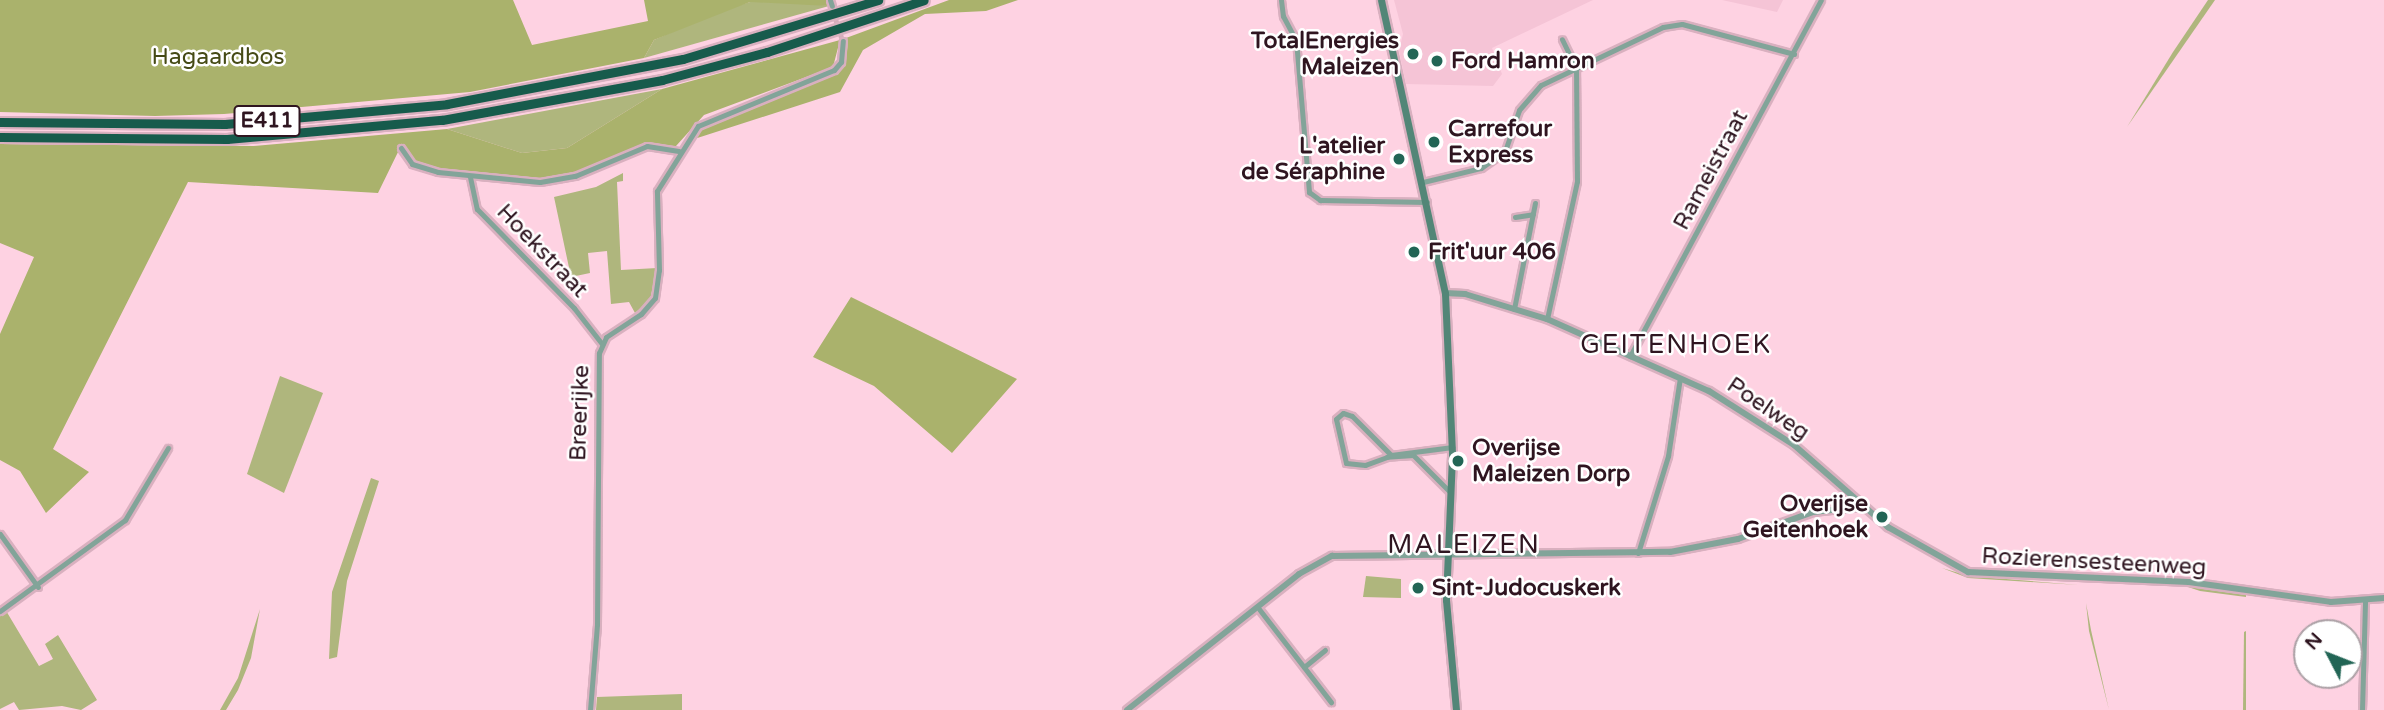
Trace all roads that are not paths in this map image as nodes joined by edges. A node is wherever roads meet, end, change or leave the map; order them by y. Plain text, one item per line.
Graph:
1 (878, 0) edge
2 (924, 0) edge
3 (1381, 0) edge
4 (1821, 0) edge
5 (1281, 1) edge
6 (1562, 39) dead end
7 (843, 41) tunnel mouth
8 (1794, 54) junction
9 (1576, 68) junction
10 (0, 122) edge
11 (0, 137) edge
12 (401, 148) dead end
13 (679, 151) junction
14 (470, 177) junction
15 (1423, 182) junction
16 (1427, 202) junction
17 (1535, 203) dead end
18 (1533, 214) junction
19 (1515, 217) dead end
20 (1445, 293) junction
21 (1514, 309) junction
22 (1547, 319) junction
23 (602, 344) junction
24 (1630, 356) junction
25 (1680, 378) junction
26 (1452, 447) junction
27 (168, 448) dead end
28 (1451, 493) junction
29 (1860, 507) junction
30 (0, 534) edge
31 (1638, 553) junction
32 (1448, 554) junction
33 (38, 587) junction
34 (2384, 598) edge
35 (2365, 600) junction
36 (1259, 608) junction
37 (0, 611) edge
38 (1325, 650) dead end
39 (1304, 667) junction
40 (1331, 702) dead end
41 (590, 710) edge
42 (1127, 710) edge
43 (1456, 710) edge
44 (2362, 710) edge

1 - 10 highway, E411
2 - 11 highway, E411
3 - 15 main road
4 - 8 street, Rameistraat
5 - 16 street
6 - 9 street
7 - 13 street, Breerijke
8 - 9 street
8 - 24 street, Rameistraat
9 - 15 street
9 - 22 street
12 - 14 street, Hoekstraat
13 - 14 street, Hoekstraat
13 - 23 street, Breerijke
14 - 23 street, Hoekstraat
15 - 16 main road
16 - 20 main road
17 - 18 street
18 - 19 street
18 - 21 street
20 - 21 street, Poelweg
20 - 26 main road
21 - 22 street, Poelweg
22 - 24 street, Poelweg
23 - 41 street, Breerijke
24 - 25 street, Poelweg
25 - 29 street, Poelweg
25 - 31 street
26 - 28 main road
26 - 28 street
27 - 33 street
28 - 32 main road
29 - 31 street
29 - 35 street, Rozierensesteenweg
30 - 33 street
31 - 32 street
32 - 36 street
32 - 43 main road
33 - 37 street
34 - 35 street, Rozierensesteenweg
35 - 44 street
36 - 39 street
36 - 42 street
38 - 39 street
39 - 40 street

